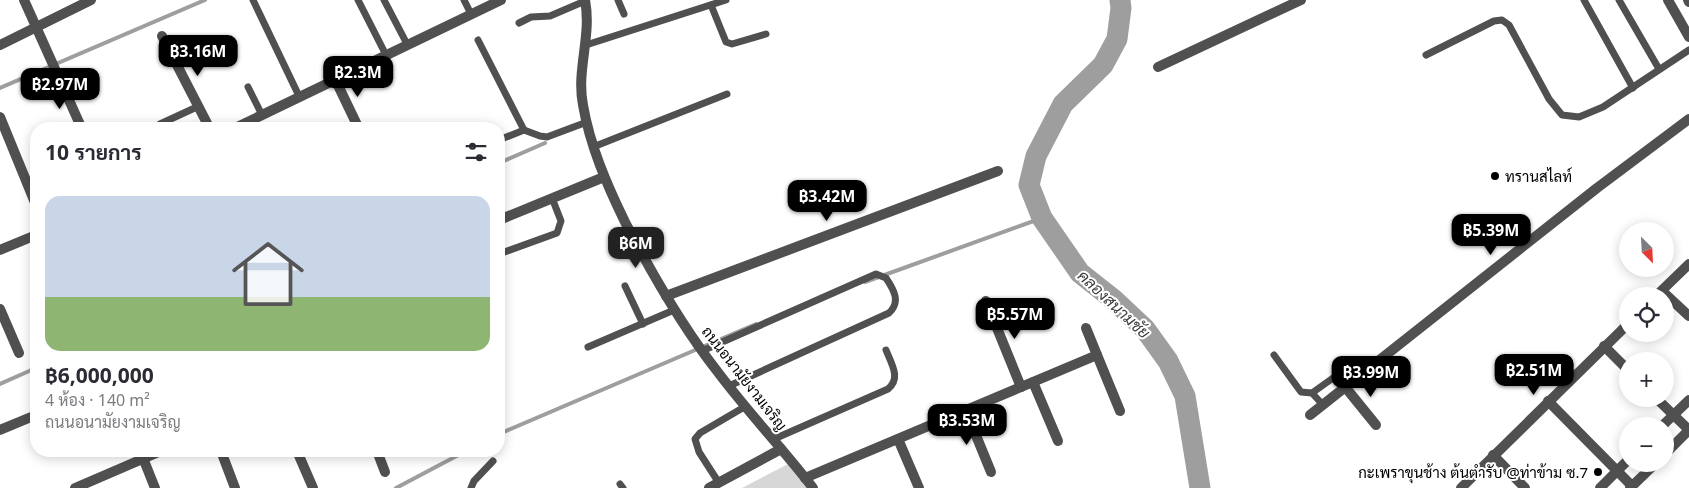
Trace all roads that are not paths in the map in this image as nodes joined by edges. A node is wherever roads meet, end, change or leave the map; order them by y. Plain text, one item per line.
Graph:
1 (24, 0) edge
2 (91, 0) edge
3 (252, 0) edge
4 (358, 0) edge
5 (384, 0) edge
6 (464, 0) edge
7 (501, 0) edge
8 (618, 0) edge
9 (726, 0) edge
10 (1301, 0) edge
11 (1584, 0) edge
12 (1619, 0) edge
13 (1668, 0) edge
14 (585, 1) edge
15 (711, 5) junction
16 (471, 14) junction
17 (624, 14) dead end
18 (519, 23) dead end
19 (36, 27) junction
20 (766, 34) dead end
21 (162, 36) dead end
22 (1689, 37) edge
23 (478, 40) dead end
24 (0, 44) edge
25 (407, 44) junction
26 (586, 46) junction
27 (1689, 50) edge
28 (386, 55) junction
29 (1426, 55) dead end
30 (1158, 67) dead end
31 (1659, 69) junction
32 (335, 79) junction
33 (248, 87) dead end
34 (1633, 88) junction
35 (727, 94) dead end
36 (299, 96) junction
37 (199, 106) junction
38 (262, 115) junction
39 (0, 117) edge
40 (1689, 119) edge
41 (79, 122) edge
42 (164, 122) edge
43 (207, 122) edge
44 (248, 122) edge
45 (356, 122) edge
46 (587, 122) junction
47 (524, 130) junction
48 (505, 138) edge
49 (593, 147) junction
50 (998, 171) dead end
51 (604, 177) junction
52 (30, 190) edge
53 (552, 198) junction
54 (505, 218) edge
55 (30, 238) edge
56 (0, 250) edge
57 (505, 252) edge
58 (1689, 264) edge
59 (625, 286) dead end
60 (1665, 287) edge
61 (666, 296) junction
62 (986, 301) dead end
63 (1674, 304) edge
64 (0, 309) edge
65 (674, 310) junction
66 (1689, 316) edge
67 (643, 324) junction
68 (1086, 328) dead end
69 (1619, 332) edge
70 (1604, 346) junction
71 (588, 347) dead end
72 (886, 350) dead end
73 (702, 351) junction
74 (19, 353) dead end
75 (1274, 354) dead end
76 (1097, 355) junction
77 (1619, 361) edge
78 (1334, 378) dead end
79 (1033, 382) junction
80 (729, 386) junction
81 (1021, 387) junction
82 (1346, 388) junction
83 (1312, 393) junction
84 (1689, 400) edge
85 (1548, 401) junction
86 (1323, 405) junction
87 (746, 406) junction
88 (1665, 407) edge
89 (966, 411) junction
90 (1120, 411) dead end
91 (1310, 415) dead end
92 (1673, 415) junction
93 (30, 418) edge
94 (1376, 425) dead end
95 (0, 430) edge
96 (1689, 430) edge
97 (774, 439) junction
98 (898, 439) junction
99 (1058, 441) dead end
100 (1674, 445) edge
101 (781, 449) junction
102 (1493, 455) junction
103 (223, 457) edge
104 (300, 457) edge
105 (379, 457) edge
106 (143, 458) joint
107 (494, 461) dead end
108 (1617, 471) junction
109 (385, 472) dead end
110 (991, 472) dead end
111 (1647, 472) edge
112 (805, 478) junction
113 (714, 486) edge
114 (1631, 487) edge
115 (75, 488) edge
116 (156, 488) edge
117 (235, 488) edge
118 (313, 488) edge
119 (471, 488) edge
120 (813, 488) edge
121 (919, 488) edge
122 (1460, 488) edge
123 (1525, 488) edge
124 (1600, 488) edge

1 - 19 street
2 - 19 street
3 - 36 lane
4 - 28 lane
5 - 25 lane
6 - 16 lane
7 - 16 street
8 - 17 lane
9 - 15 lane
10 - 30 street
11 - 34 lane
12 - 31 lane
13 - 22 street
14 - 18 lane
14 - 26 street, ถนนอนามัยงามเจริญ
15 - 20 lane
15 - 26 lane
16 - 25 street
19 - 24 street
19 - 41 street
21 - 37 street
23 - 47 lane
25 - 28 street
26 - 46 street, ถนนอนามัยงามเจริญ
27 - 31 lane
28 - 32 street
29 - 34 lane
31 - 34 lane
32 - 36 street
32 - 45 street
33 - 38 lane
35 - 49 lane
36 - 38 street
37 - 42 lane
37 - 43 street
38 - 44 street
39 - 52 street
40 - 82 street
46 - 47 lane
46 - 49 street, ถนนอนามัยงามเจริญ
47 - 48 lane
49 - 51 street, ถนนอนามัยงามเจริญ
50 - 61 street
51 - 53 street
51 - 61 street, ถนนอนามัยงามเจริญ
53 - 54 street
53 - 57 lane
55 - 56 street
58 - 60 street
59 - 67 lane
61 - 65 street, ถนนอนามัยงามเจริญ
62 - 81 street
63 - 66 street
64 - 74 street
65 - 67 lane
65 - 73 street, ถนนอนามัยงามเจริญ
67 - 71 lane
68 - 76 street
69 - 70 street
70 - 77 street
70 - 85 street
72 - 97 lane
73 - 80 street, ถนนอนามัยงามเจริญ
73 - 80 lane
75 - 83 lane
76 - 79 street
76 - 90 street
78 - 83 lane
79 - 81 street
79 - 99 street
80 - 87 street, ถนนอนามัยงามเจริญ
81 - 89 street
82 - 86 street
82 - 94 street
83 - 86 lane
84 - 92 street
85 - 102 street
85 - 108 street
86 - 91 street
87 - 97 street, ถนนอนามัยงามเจริญ
87 - 113 lane
88 - 92 street
89 - 98 street
89 - 110 street
92 - 96 street
93 - 95 street
96 - 100 street
97 - 101 street, ถนนอนามัยงามเจริญ
98 - 112 street
98 - 121 street
101 - 112 street, ถนนอนามัยงามเจริญ
101 - 113 street
102 - 122 street
102 - 123 street
103 - 117 street
104 - 118 street
105 - 109 street
106 - 115 street
106 - 116 street
107 - 119 lane
108 - 114 street
108 - 124 street
111 - 114 street
112 - 120 street, ถนนอนามัยงามเจริญ

